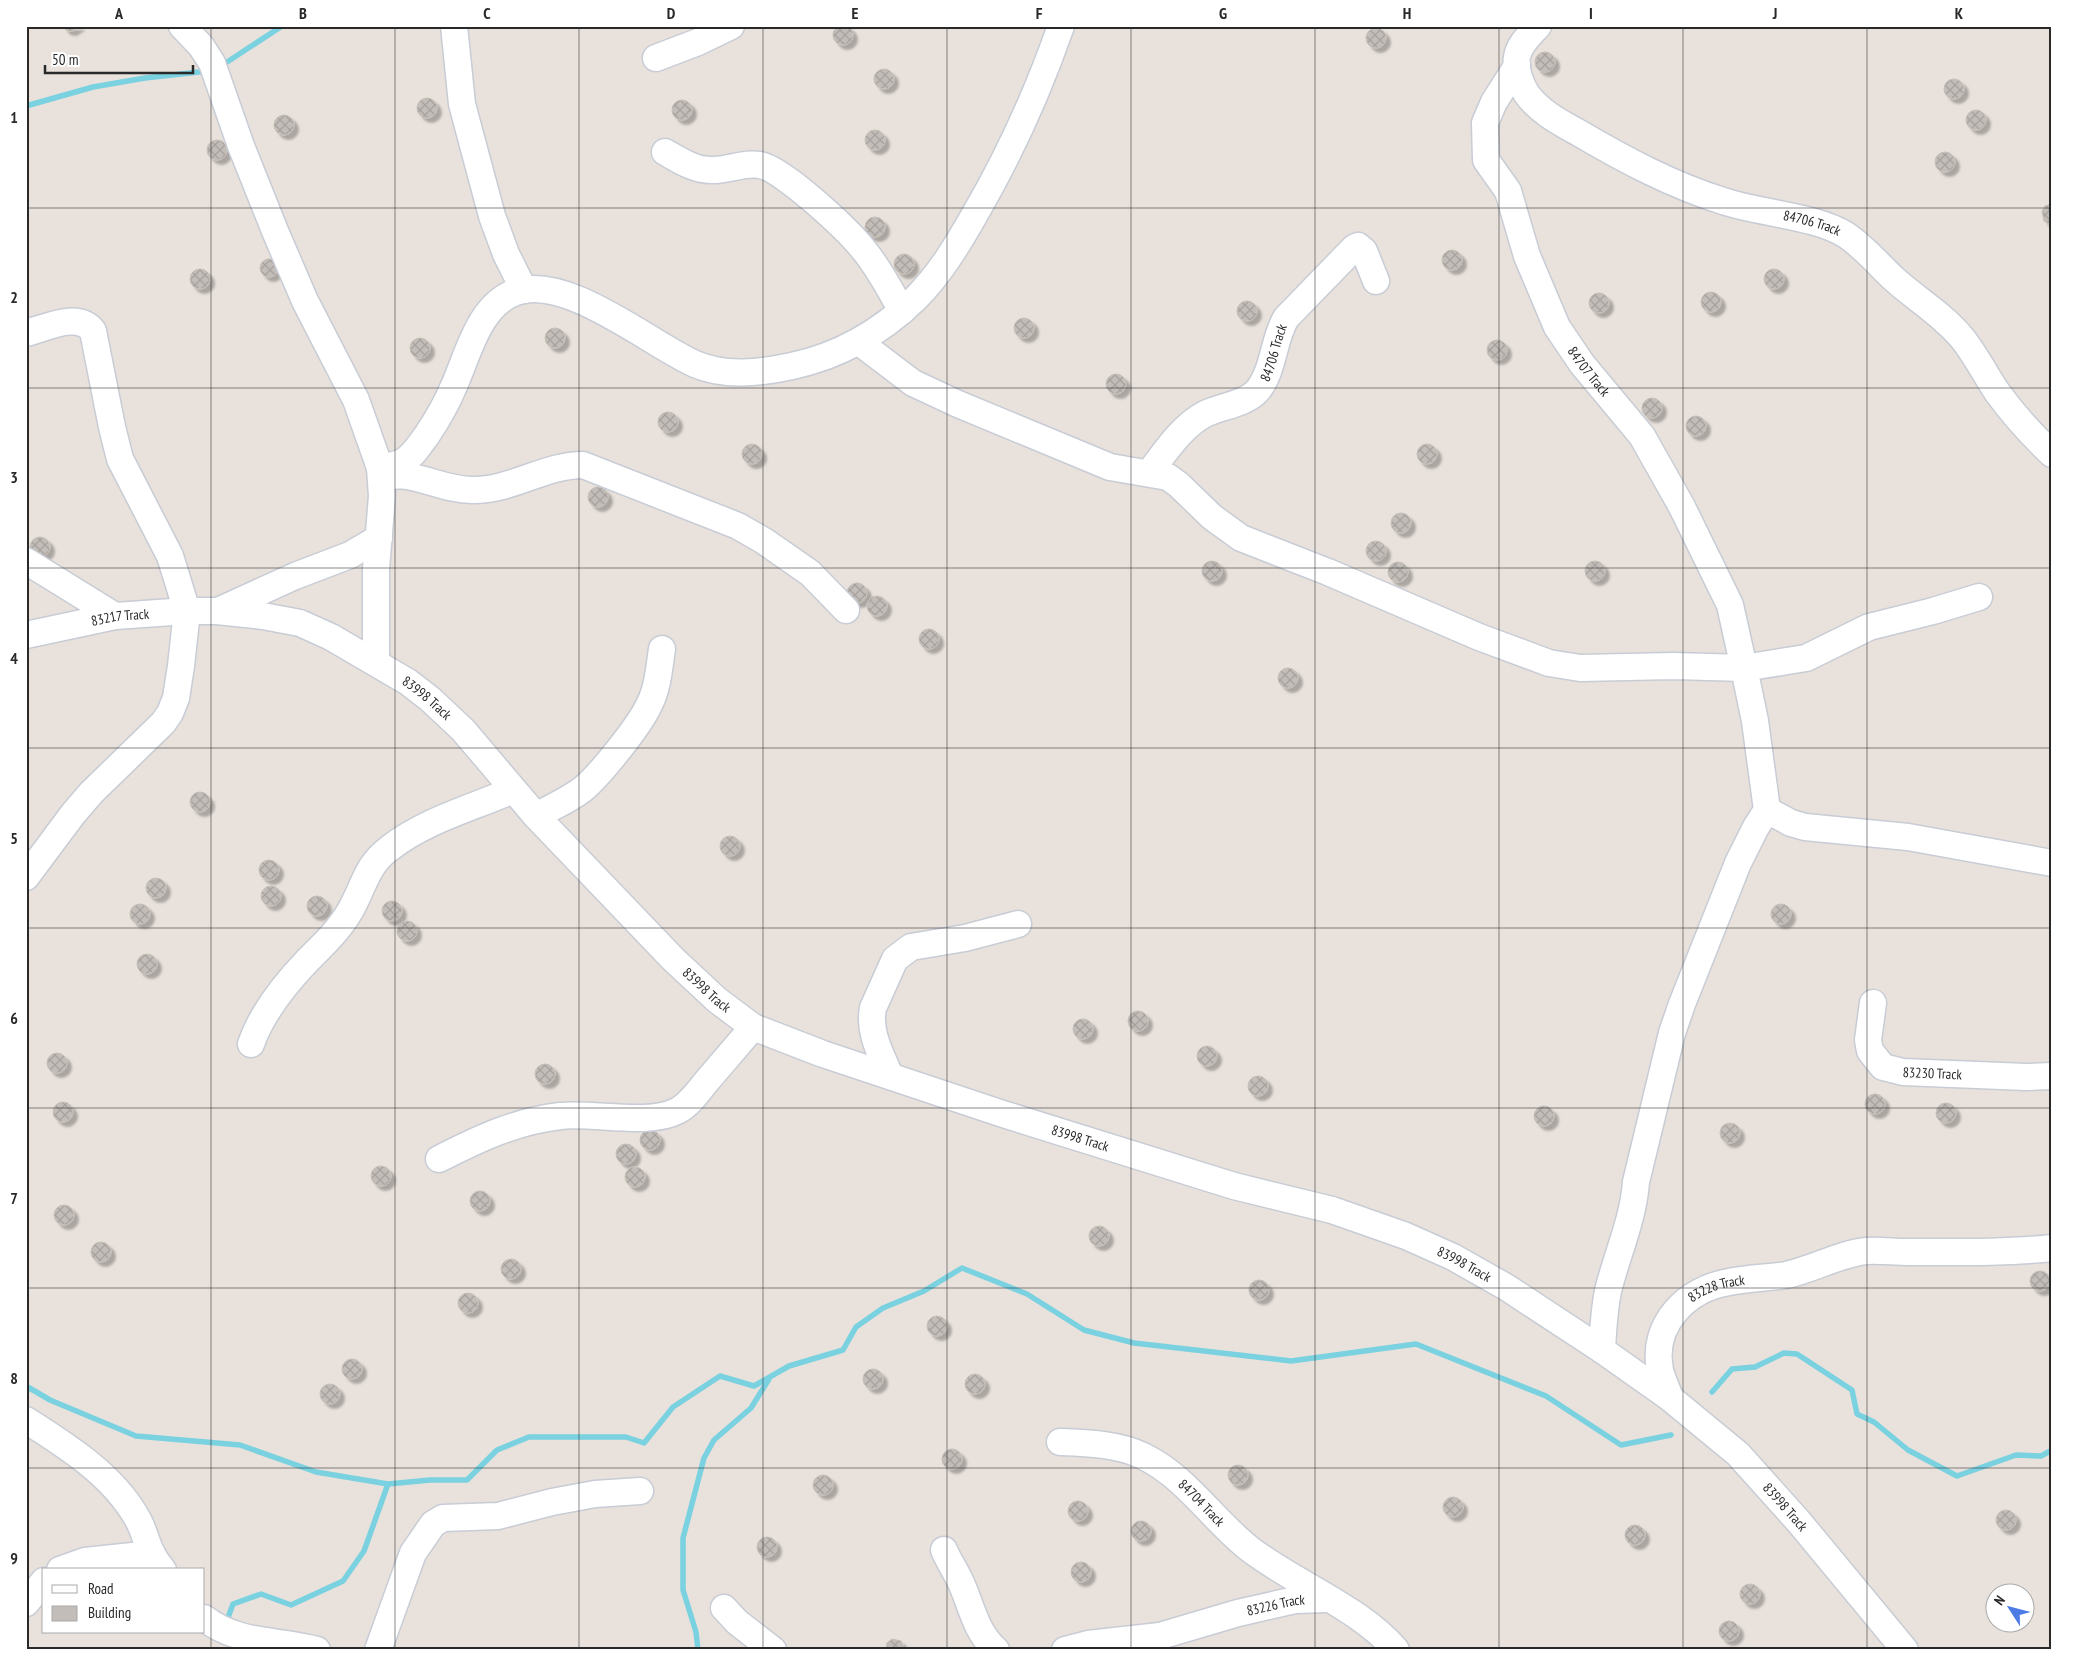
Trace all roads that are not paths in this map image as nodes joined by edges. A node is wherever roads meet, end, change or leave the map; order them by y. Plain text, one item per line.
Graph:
1 (182, 26) edge
2 (454, 26) edge
3 (731, 26) edge
4 (1061, 26) edge
5 (1538, 26) edge
6 (656, 58) dead end
7 (1517, 69) junction
8 (665, 152) dead end
9 (1376, 281) dead end
10 (524, 290) junction
11 (902, 311) junction
12 (26, 334) edge
13 (859, 342) junction
14 (2052, 454) edge
15 (381, 472) junction
16 (1150, 472) junction
17 (378, 538) junction
18 (26, 561) edge
19 (1979, 597) dead end
20 (846, 610) dead end
21 (187, 611) junction
22 (217, 612) junction
23 (115, 616) junction
24 (26, 635) edge
25 (662, 649) dead end
26 (376, 662) junction
27 (1744, 668) junction
28 (513, 790) junction
29 (1767, 810) junction
30 (536, 816) junction
31 (2052, 863) edge
32 (26, 877) edge
33 (1018, 924) dead end
34 (1873, 1003) dead end
35 (754, 1026) junction
36 (251, 1044) dead end
37 (890, 1076) junction
38 (2052, 1076) edge
39 (438, 1159) dead end
40 (2052, 1248) edge
41 (1602, 1350) junction
42 (1670, 1398) junction
43 (26, 1420) edge
44 (1060, 1442) dead end
45 (640, 1491) dead end
46 (944, 1550) dead end
47 (158, 1562) edge
48 (66, 1568) edge
49 (42, 1583) edge
50 (1327, 1599) junction
51 (26, 1603) edge
52 (724, 1608) dead end
53 (205, 1619) edge
54 (1154, 1643) edge
55 (317, 1650) edge
56 (378, 1650) edge
57 (773, 1650) edge
58 (996, 1650) edge
59 (1065, 1650) edge
60 (1396, 1650) edge
61 (1905, 1650) edge

1 - 15 street
2 - 10 street
3 - 6 street
4 - 11 street
5 - 7 street, 84707 Track
7 - 14 street, 84706 Track
7 - 27 street, 84707 Track
8 - 11 street
9 - 16 street, 84706 Track
10 - 13 street
10 - 15 street
11 - 13 street
12 - 21 street
13 - 16 street
15 - 17 street
15 - 20 street
16 - 27 street
17 - 22 street, 83217 Track
17 - 26 street
18 - 23 street
19 - 27 street
21 - 22 street, 83217 Track
21 - 23 street, 83217 Track
21 - 32 street
22 - 26 street, 83217 Track
23 - 24 street, 83217 Track
25 - 30 street
26 - 28 street, 83998 Track
27 - 29 street, 84707 Track
28 - 30 street, 83998 Track
28 - 36 street
29 - 31 street
29 - 41 street
30 - 35 street, 83998 Track
33 - 37 street
34 - 38 street, 83230 Track
35 - 37 street, 83998 Track
35 - 39 street
37 - 41 street, 83998 Track
40 - 42 street, 83228 Track
41 - 42 street, 83998 Track
42 - 61 street, 83998 Track
43 - 47 street
44 - 50 street, 84704 Track
45 - 56 street
46 - 58 street
47 - 48 street
49 - 51 street
50 - 54 street, 83226 Track
50 - 60 street
52 - 57 street
53 - 55 street
54 - 59 street, 83226 Track

